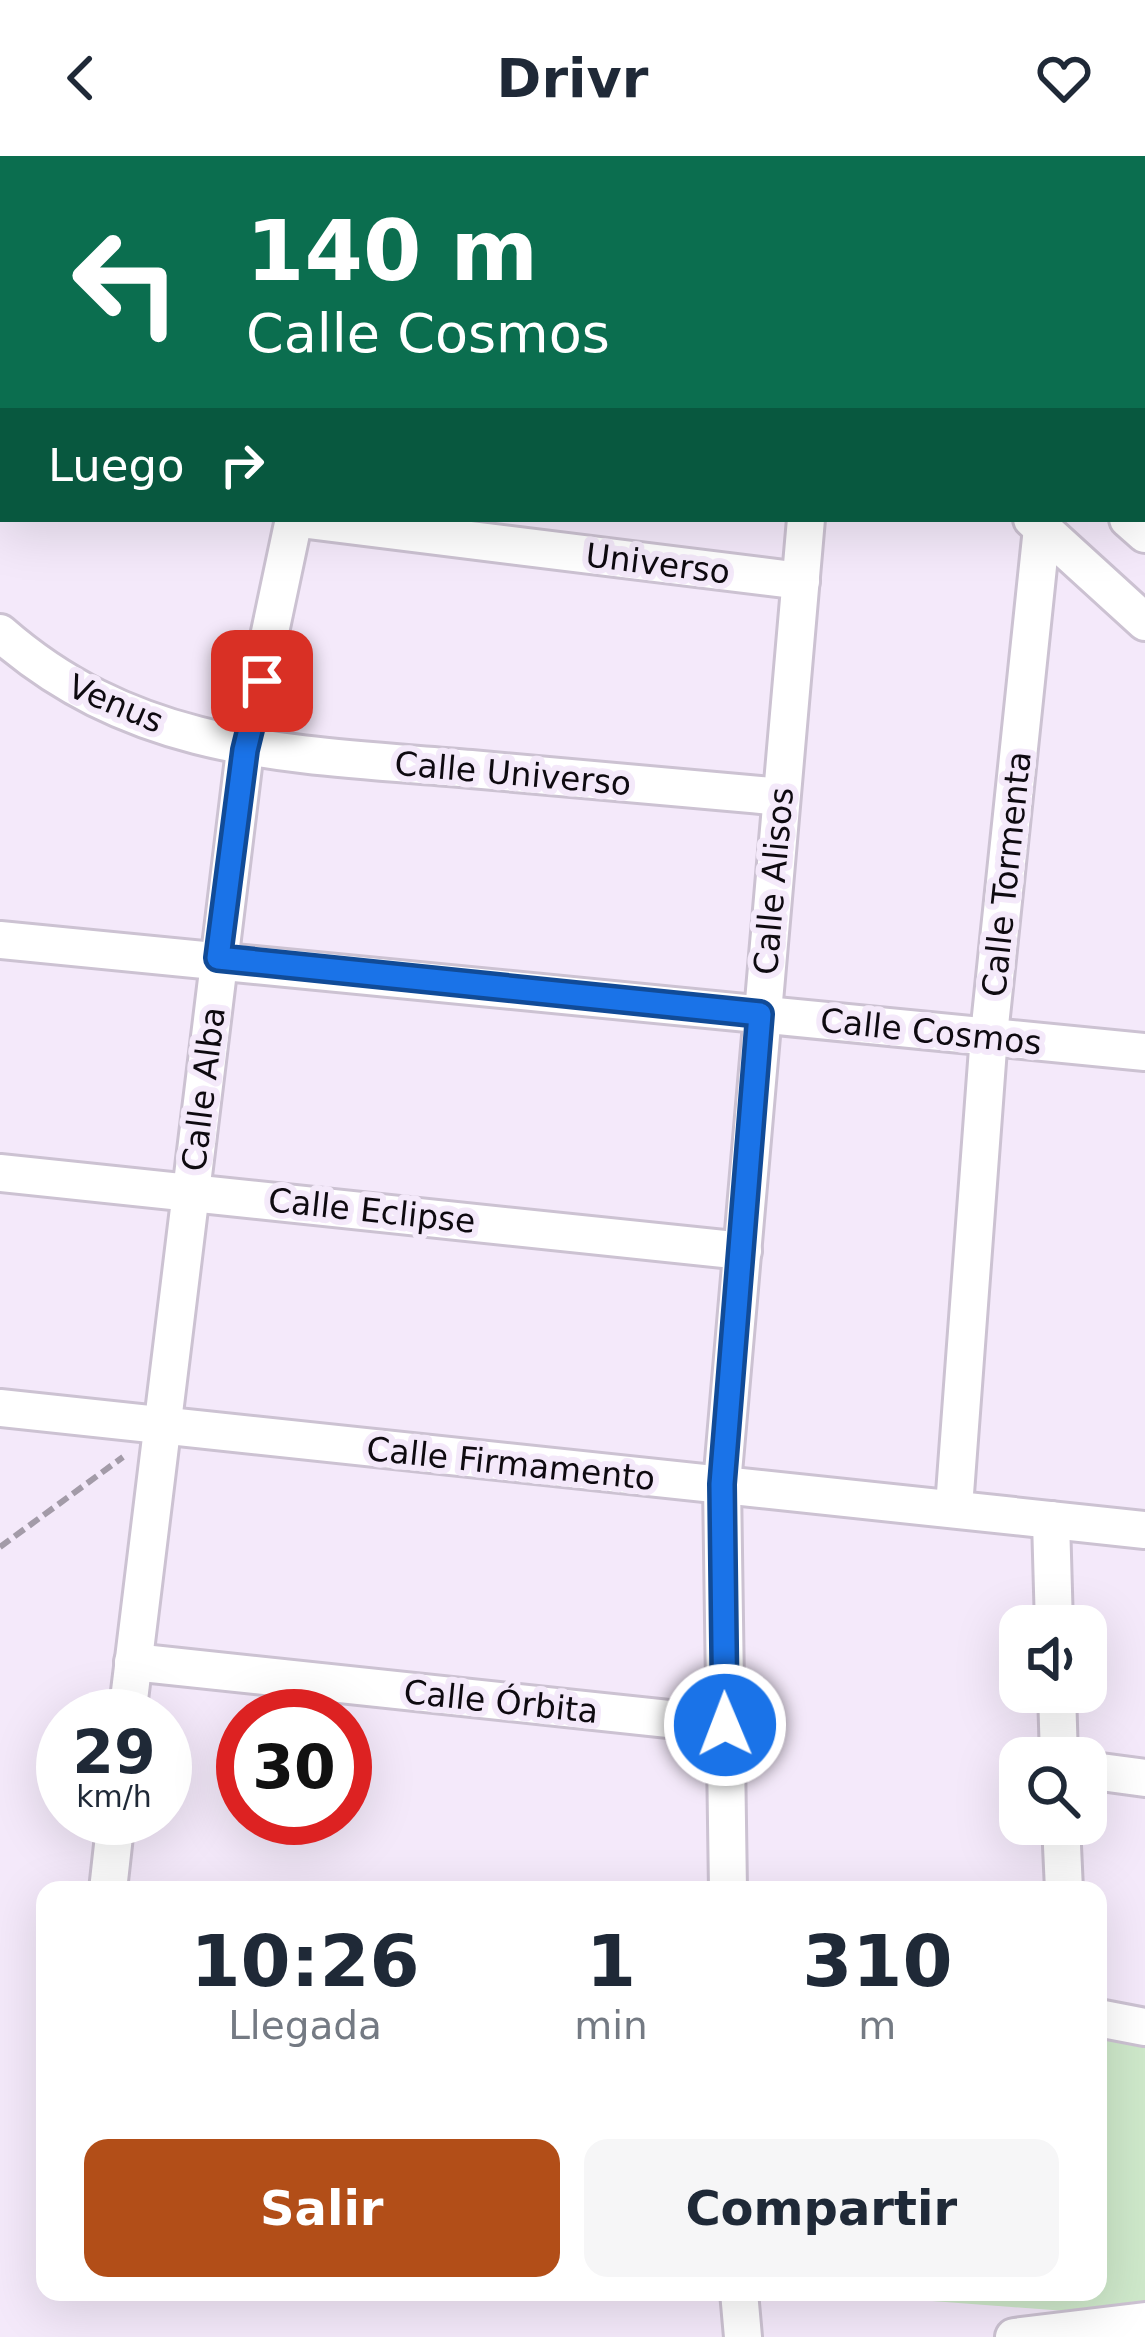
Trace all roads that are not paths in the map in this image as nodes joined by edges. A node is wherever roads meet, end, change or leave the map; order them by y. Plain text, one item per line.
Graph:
1 (296, 522) edge
2 (321, 522) edge
3 (806, 522) edge
4 (1037, 524) edge
5 (801, 581) junction
6 (1145, 622) edge
7 (0, 633) edge
8 (245, 750) junction
9 (781, 797) junction
10 (0, 940) edge
11 (218, 958) junction
12 (760, 1014) junction
13 (989, 1035) junction
14 (1145, 1052) edge
15 (0, 1173) edge
16 (191, 1191) junction
17 (743, 1251) junction
18 (0, 1408) edge
19 (164, 1428) junction
20 (722, 1484) junction
21 (954, 1507) junction
22 (1051, 1520) junction
23 (1145, 1530) edge
24 (1053, 1605) edge
25 (134, 1662) junction
26 (131, 1689) edge
27 (725, 1725) junction
28 (1107, 1773) edge
29 (1145, 1778) edge
30 (113, 1845) edge
31 (1062, 1845) edge
32 (109, 1881) edge
33 (728, 1881) edge
34 (1064, 1881) edge
35 (1145, 2321) edge
36 (1014, 2337) edge

1 - 8 street, Calle Alba
2 - 5 street, Universo
3 - 5 street, Calle Alisos
4 - 6 street
4 - 13 street, Calle Tormenta
5 - 9 street, Calle Alisos
7 - 8 street, Venus
8 - 9 street, Calle Universo
8 - 11 street, Calle Alba
9 - 12 street, Calle Alisos
10 - 11 street, Calle Cosmos
11 - 12 street, Calle Cosmos
11 - 16 street, Calle Alba
12 - 13 street, Calle Cosmos
12 - 17 street, Calle Alisos
13 - 14 street, Calle Cosmos
13 - 21 street, Calle Tormenta
15 - 16 street, Calle Eclipse
16 - 17 street, Calle Eclipse
16 - 19 street, Calle Alba
17 - 20 street, Calle Alisos
18 - 19 street, Calle Firmamento
19 - 20 street, Calle Firmamento
19 - 25 street, Calle Alba
20 - 21 street, Calle Firmamento
20 - 27 street, Calle Alisos
21 - 22 street, Calle Firmamento
22 - 23 street, Calle Firmamento
22 - 24 street
25 - 26 street, Calle Alba
25 - 27 street, Calle Órbita
27 - 33 street, Calle Alisos
28 - 29 street
30 - 32 street
31 - 34 street
35 - 36 street

